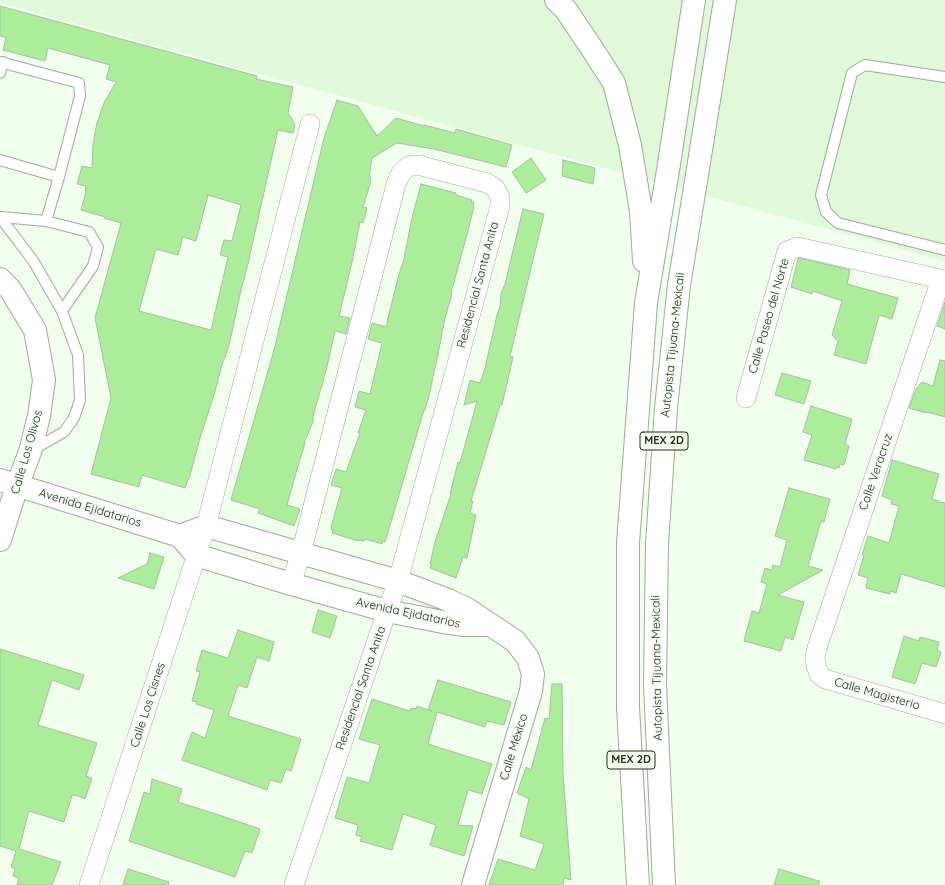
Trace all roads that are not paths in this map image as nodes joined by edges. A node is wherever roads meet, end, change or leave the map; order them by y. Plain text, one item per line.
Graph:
1 (556, 0) edge
2 (694, 0) edge
3 (725, 0) edge
4 (2, 62) edge
5 (0, 74) edge
6 (945, 77) edge
7 (310, 124) dead end
8 (0, 160) edge
9 (59, 177) junction
10 (0, 217) edge
11 (46, 221) junction
12 (945, 250) edge
13 (0, 279) edge
14 (943, 280) edge
15 (646, 303) junction
16 (62, 311) junction
17 (746, 398) dead end
18 (30, 452) junction
19 (9, 483) edge
20 (206, 526) junction
21 (180, 536) junction
22 (0, 540) edge
23 (301, 553) junction
24 (196, 555) junction
25 (398, 581) junction
26 (291, 584) junction
27 (387, 611) junction
28 (490, 625) junction
29 (816, 666) joint
30 (945, 714) edge
31 (90, 885) edge
32 (294, 885) edge
33 (473, 885) edge
34 (638, 885) edge
35 (664, 885) edge

1 - 15 main road
2 - 15 main road, MEX 2D
3 - 35 main road, Autopista Tijuana-Mexicali / MEX 2D
4 - 5 lane
4 - 9 lane
6 - 12 lane
7 - 20 street
8 - 9 lane
9 - 11 lane
10 - 11 lane
10 - 16 lane
11 - 16 lane
13 - 18 main road, Calle Los Olivos
14 - 17 street, Calle Paseo del Norte
14 - 29 street, Calle Veracruz
15 - 34 main road, MEX 2D
16 - 18 lane
18 - 19 main road, Calle Los Olivos
19 - 21 main road, Avenida Ejidatarios
19 - 22 main road, Calle Los Olivos
20 - 21 main road
20 - 23 main road, Avenida Ejidatarios
20 - 24 street, Calle Los Cisnes
21 - 24 main road
23 - 25 main road, Avenida Ejidatarios
23 - 25 street, Residencial Santa Anita
23 - 26 street, Residencial Santa Anita
24 - 26 main road, Avenida Ejidatarios
24 - 31 street, Calle Los Cisnes
25 - 27 street, Residencial Santa Anita
25 - 28 main road, Avenida Ejidatarios
26 - 27 main road, Avenida Ejidatarios
27 - 28 main road, Avenida Ejidatarios
27 - 32 street, Residencial Santa Anita
28 - 33 main road, Calle México
29 - 30 street, Calle Magisterio

